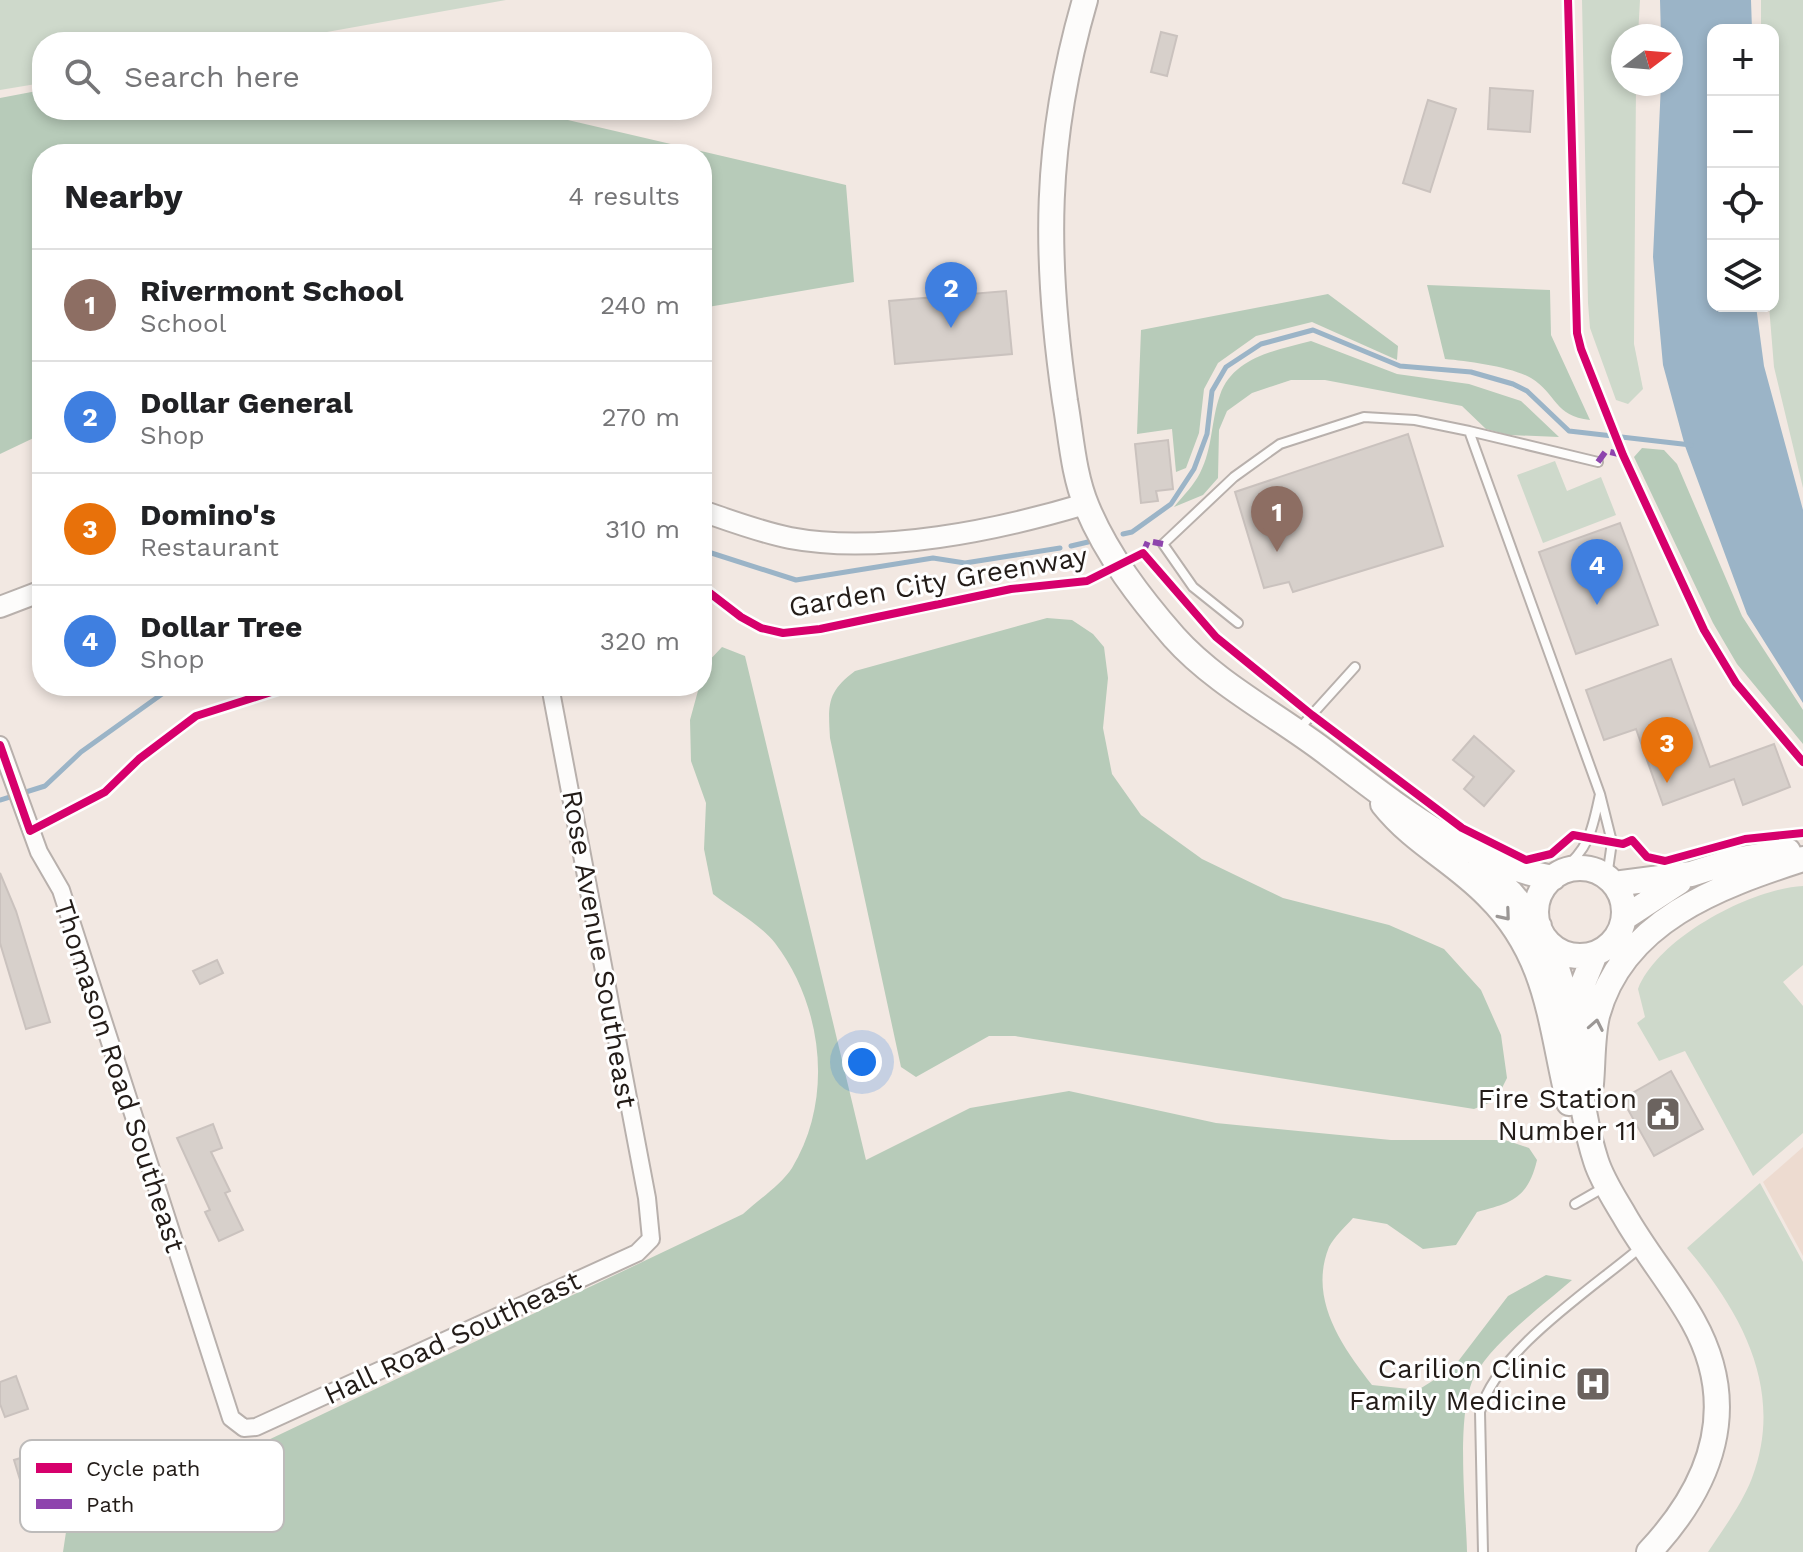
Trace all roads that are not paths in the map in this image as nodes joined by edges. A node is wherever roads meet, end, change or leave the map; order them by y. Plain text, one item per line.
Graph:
1 (1085, 0) edge
2 (1469, 431) junction
3 (1598, 462) dead end
4 (1085, 504) junction
5 (712, 514) edge
6 (32, 595) edge
7 (0, 607) edge
8 (1238, 623) dead end
9 (1355, 667) dead end
10 (552, 696) edge
11 (1297, 731) junction
12 (0, 745) edge
13 (1368, 784) junction
14 (1600, 794) junction
15 (1457, 845) junction
16 (1803, 852) edge
17 (1803, 859) edge
18 (1691, 874) junction
19 (1557, 875) junction
20 (1610, 880) junction
21 (1624, 918) junction
22 (1542, 932) junction
23 (1595, 954) junction
24 (1574, 1038) junction
25 (1589, 1130) junction
26 (1596, 1162) junction
27 (1607, 1185) junction
28 (1575, 1204) dead end
29 (649, 1212) joint
30 (1642, 1247) junction
31 (229, 1412) joint
32 (1483, 1552) edge
33 (1649, 1552) edge

1 - 4 main road
2 - 3 lane
2 - 8 lane
2 - 14 lane
4 - 5 street
4 - 11 main road
6 - 7 street
9 - 11 lane
10 - 29 street, Rose Avenue Southeast
11 - 13 main road
12 - 31 street, Thomason Road Southeast
13 - 15 main road
13 -> 26 main road
14 - 19 lane
14 - 20 lane
15 - 19 main road
15 - 22 main road
16 - 18 main road
25 -> 17 main road
18 - 20 main road
18 - 21 main road
19 - 20 main road
19 - 22 main road
20 - 21 main road
21 - 23 main road
22 - 23 main road
22 - 24 main road
23 - 24 main road
24 - 25 main road
25 - 26 main road
26 - 27 main road
27 - 28 lane
27 - 30 main road
29 - 31 street, Hall Road Southeast
30 - 32 lane
30 - 33 main road

